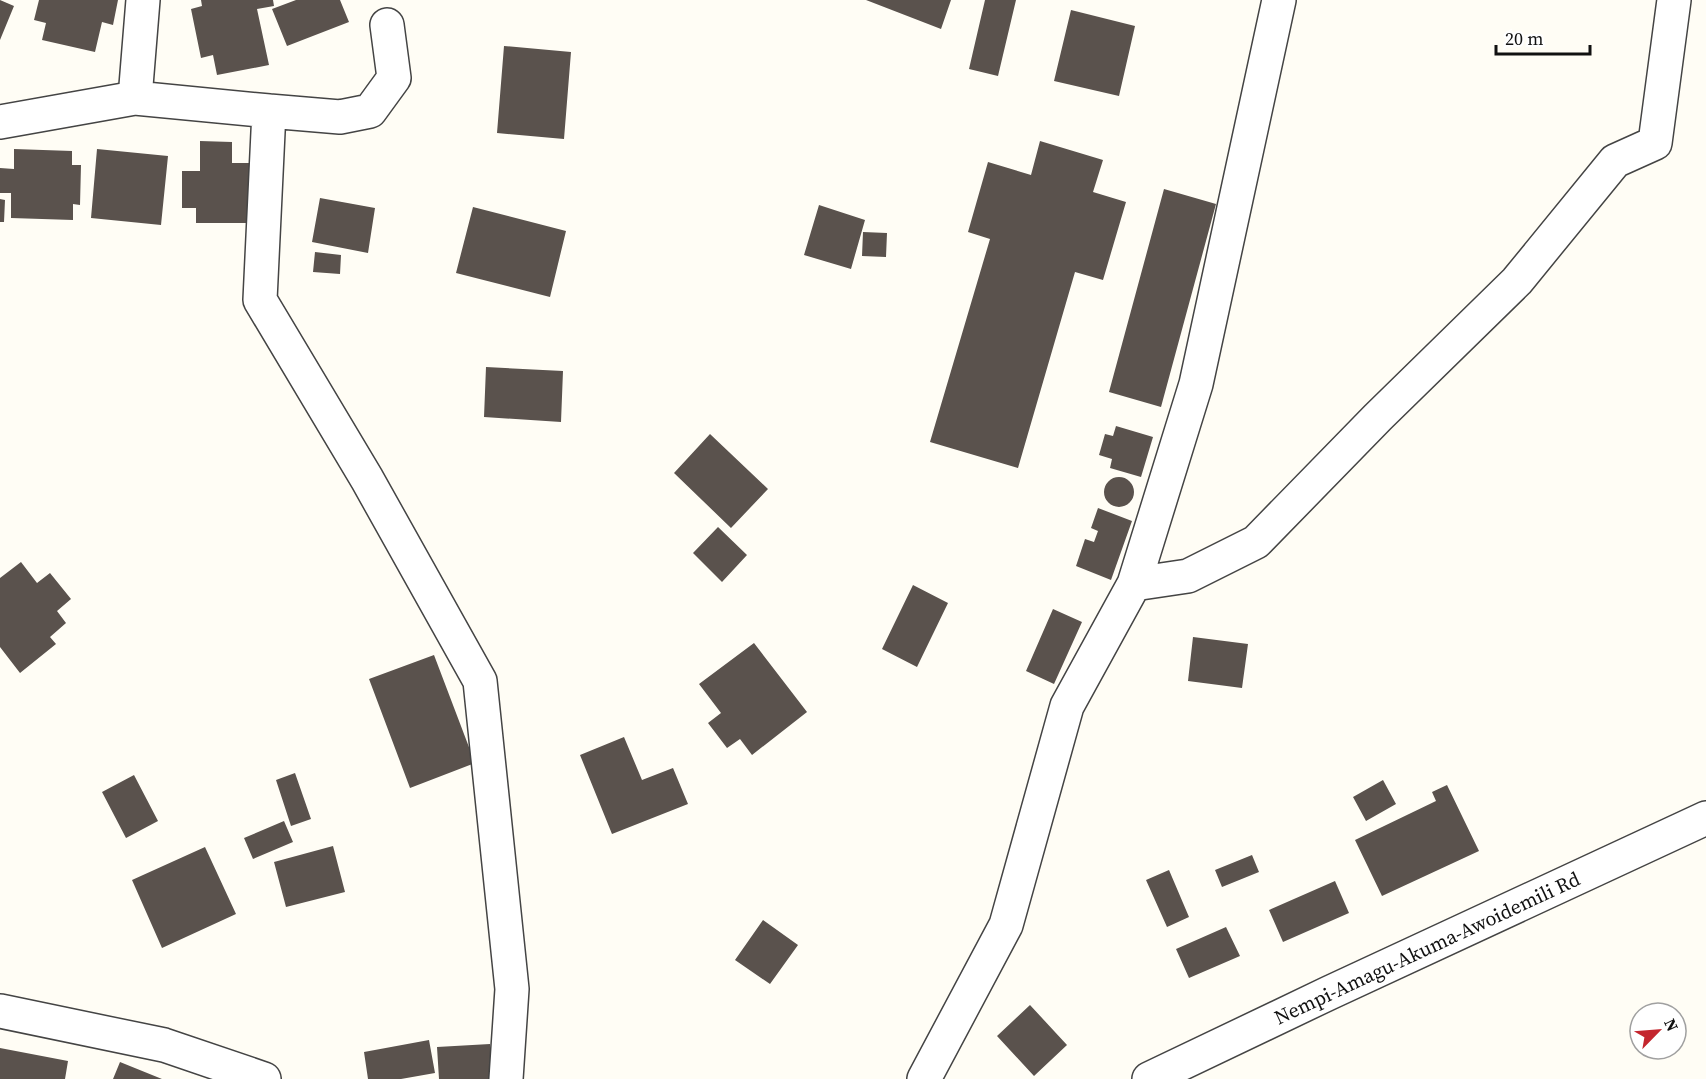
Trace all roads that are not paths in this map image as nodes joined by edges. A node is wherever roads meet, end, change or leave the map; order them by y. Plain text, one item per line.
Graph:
1 (143, 0) edge
2 (1279, 0) edge
3 (1674, 0) edge
4 (387, 25) dead end
5 (135, 98) junction
6 (268, 111) junction
7 (0, 123) edge
8 (1134, 584) junction
9 (1706, 818) edge
10 (0, 1011) edge
11 (264, 1079) edge
12 (506, 1079) edge
13 (924, 1079) edge
14 (1149, 1079) edge

1 - 5 street
2 - 8 street
3 - 8 street
4 - 6 street
5 - 6 street
5 - 7 street
6 - 12 street
8 - 13 street
9 - 14 street, Nempi-Amagu-Akuma-Awoidemili Rd
10 - 11 street

